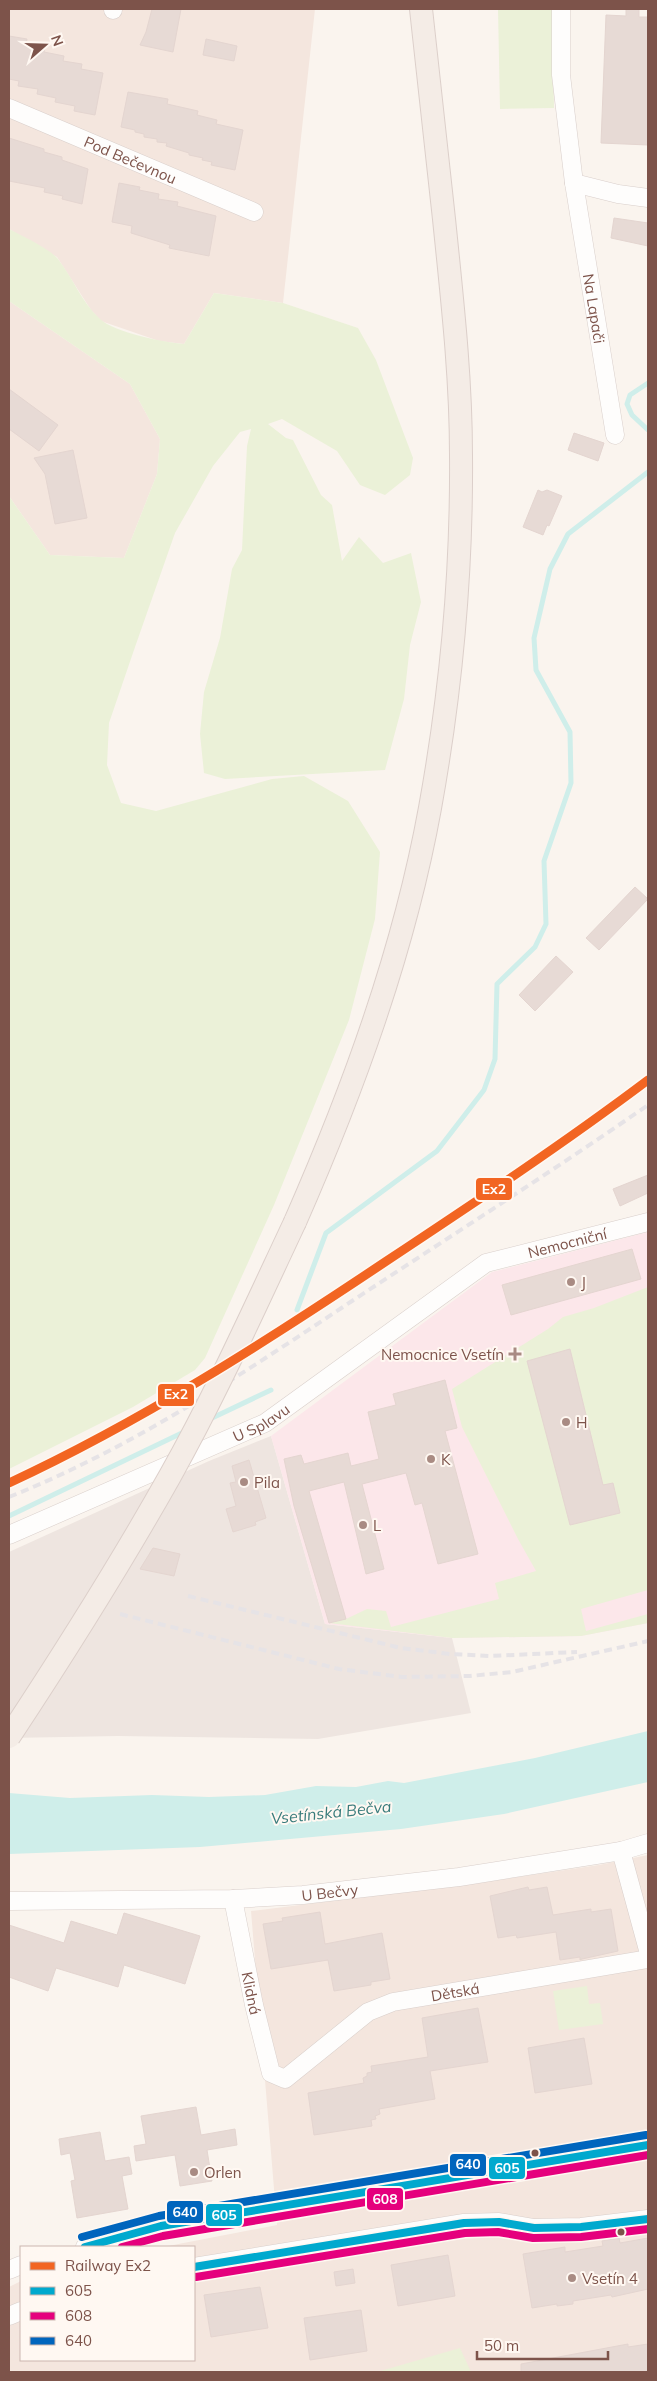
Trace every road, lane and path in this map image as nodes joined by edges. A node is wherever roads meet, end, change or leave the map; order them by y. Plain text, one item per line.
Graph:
1 (421, 9) edge
2 (562, 9) edge
3 (9, 108) edge
4 (574, 182) junction
5 (648, 198) edge
6 (254, 212) dead end
7 (615, 435) dead end
8 (648, 1222) edge
9 (486, 1263) joint
10 (9, 1535) edge
11 (9, 1737) edge
12 (648, 1843) edge
13 (621, 1851) junction
14 (233, 1899) junction
15 (9, 1901) edge
16 (648, 1950) edge
17 (648, 1959) edge
18 (285, 2079) joint
19 (648, 2145) edge
20 (648, 2220) edge
21 (89, 2246) edge
22 (195, 2267) edge

1 - 11 main road, bridge
2 - 4 street, Na Lapači
3 - 6 street, Pod Bečevnou
4 - 5 street
4 - 7 street, Na Lapači
8 - 9 street, Nemocniční
9 - 10 street, U Splavu
12 - 13 street, U Bečvy
13 - 14 street, U Bečvy
13 - 16 street
14 - 15 street, U Bečvy
14 - 18 street, Klidná
17 - 18 street, Dětská
19 - 21 street
20 - 22 street

